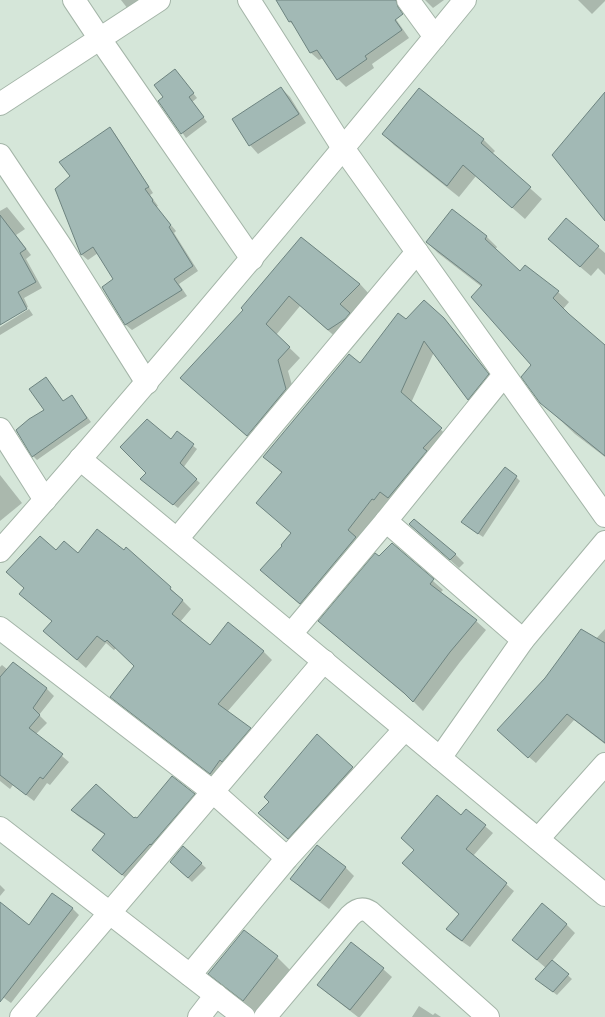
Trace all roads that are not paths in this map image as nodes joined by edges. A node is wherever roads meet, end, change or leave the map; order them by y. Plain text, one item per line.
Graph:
1 (74, 0) edge
2 (159, 0) edge
3 (249, 0) edge
4 (408, 0) edge
5 (465, 0) edge
6 (435, 36) junction
7 (100, 39) junction
8 (0, 104) edge
9 (343, 148) junction
10 (0, 155) edge
11 (417, 252) junction
12 (252, 259) junction
13 (504, 375) junction
14 (148, 382) junction
15 (0, 429) edge
16 (80, 459) junction
17 (45, 500) junction
18 (605, 516) edge
19 (386, 521) junction
20 (177, 539) junction
21 (605, 542) edge
22 (0, 551) edge
23 (0, 628) edge
24 (291, 634) junction
25 (523, 640) junction
26 (324, 661) junction
27 (405, 728) junction
28 (440, 758) junction
29 (605, 764) edge
30 (212, 791) junction
31 (0, 828) edge
32 (538, 839) junction
33 (287, 858) junction
34 (605, 895) edge
35 (110, 912) junction
36 (190, 975) junction
37 (216, 995) junction
38 (21, 1017) edge
39 (199, 1017) edge
40 (244, 1017) edge
41 (265, 1017) edge
42 (488, 1017) edge

1 - 7 street
2 - 7 street
3 - 9 street
4 - 6 street
5 - 6 street
6 - 9 street
7 - 8 street
7 - 12 street
9 - 11 street
9 - 12 street
10 - 14 street
11 - 13 street
11 - 20 street
12 - 14 street
13 - 18 street
13 - 19 street
14 - 16 street
15 - 17 street
16 - 17 street
16 - 20 street
17 - 22 street
19 - 24 street
19 - 25 street
20 - 24 street
21 - 25 street
23 - 30 street
24 - 26 street
25 - 28 street
26 - 27 street
26 - 30 street
27 - 28 street
27 - 33 street
28 - 32 street
29 - 32 street
30 - 33 street
30 - 35 street
31 - 35 street
32 - 34 street
33 - 36 street
35 - 36 street
35 - 38 street
36 - 37 street
37 - 39 street
37 - 40 street
41 - 42 street

